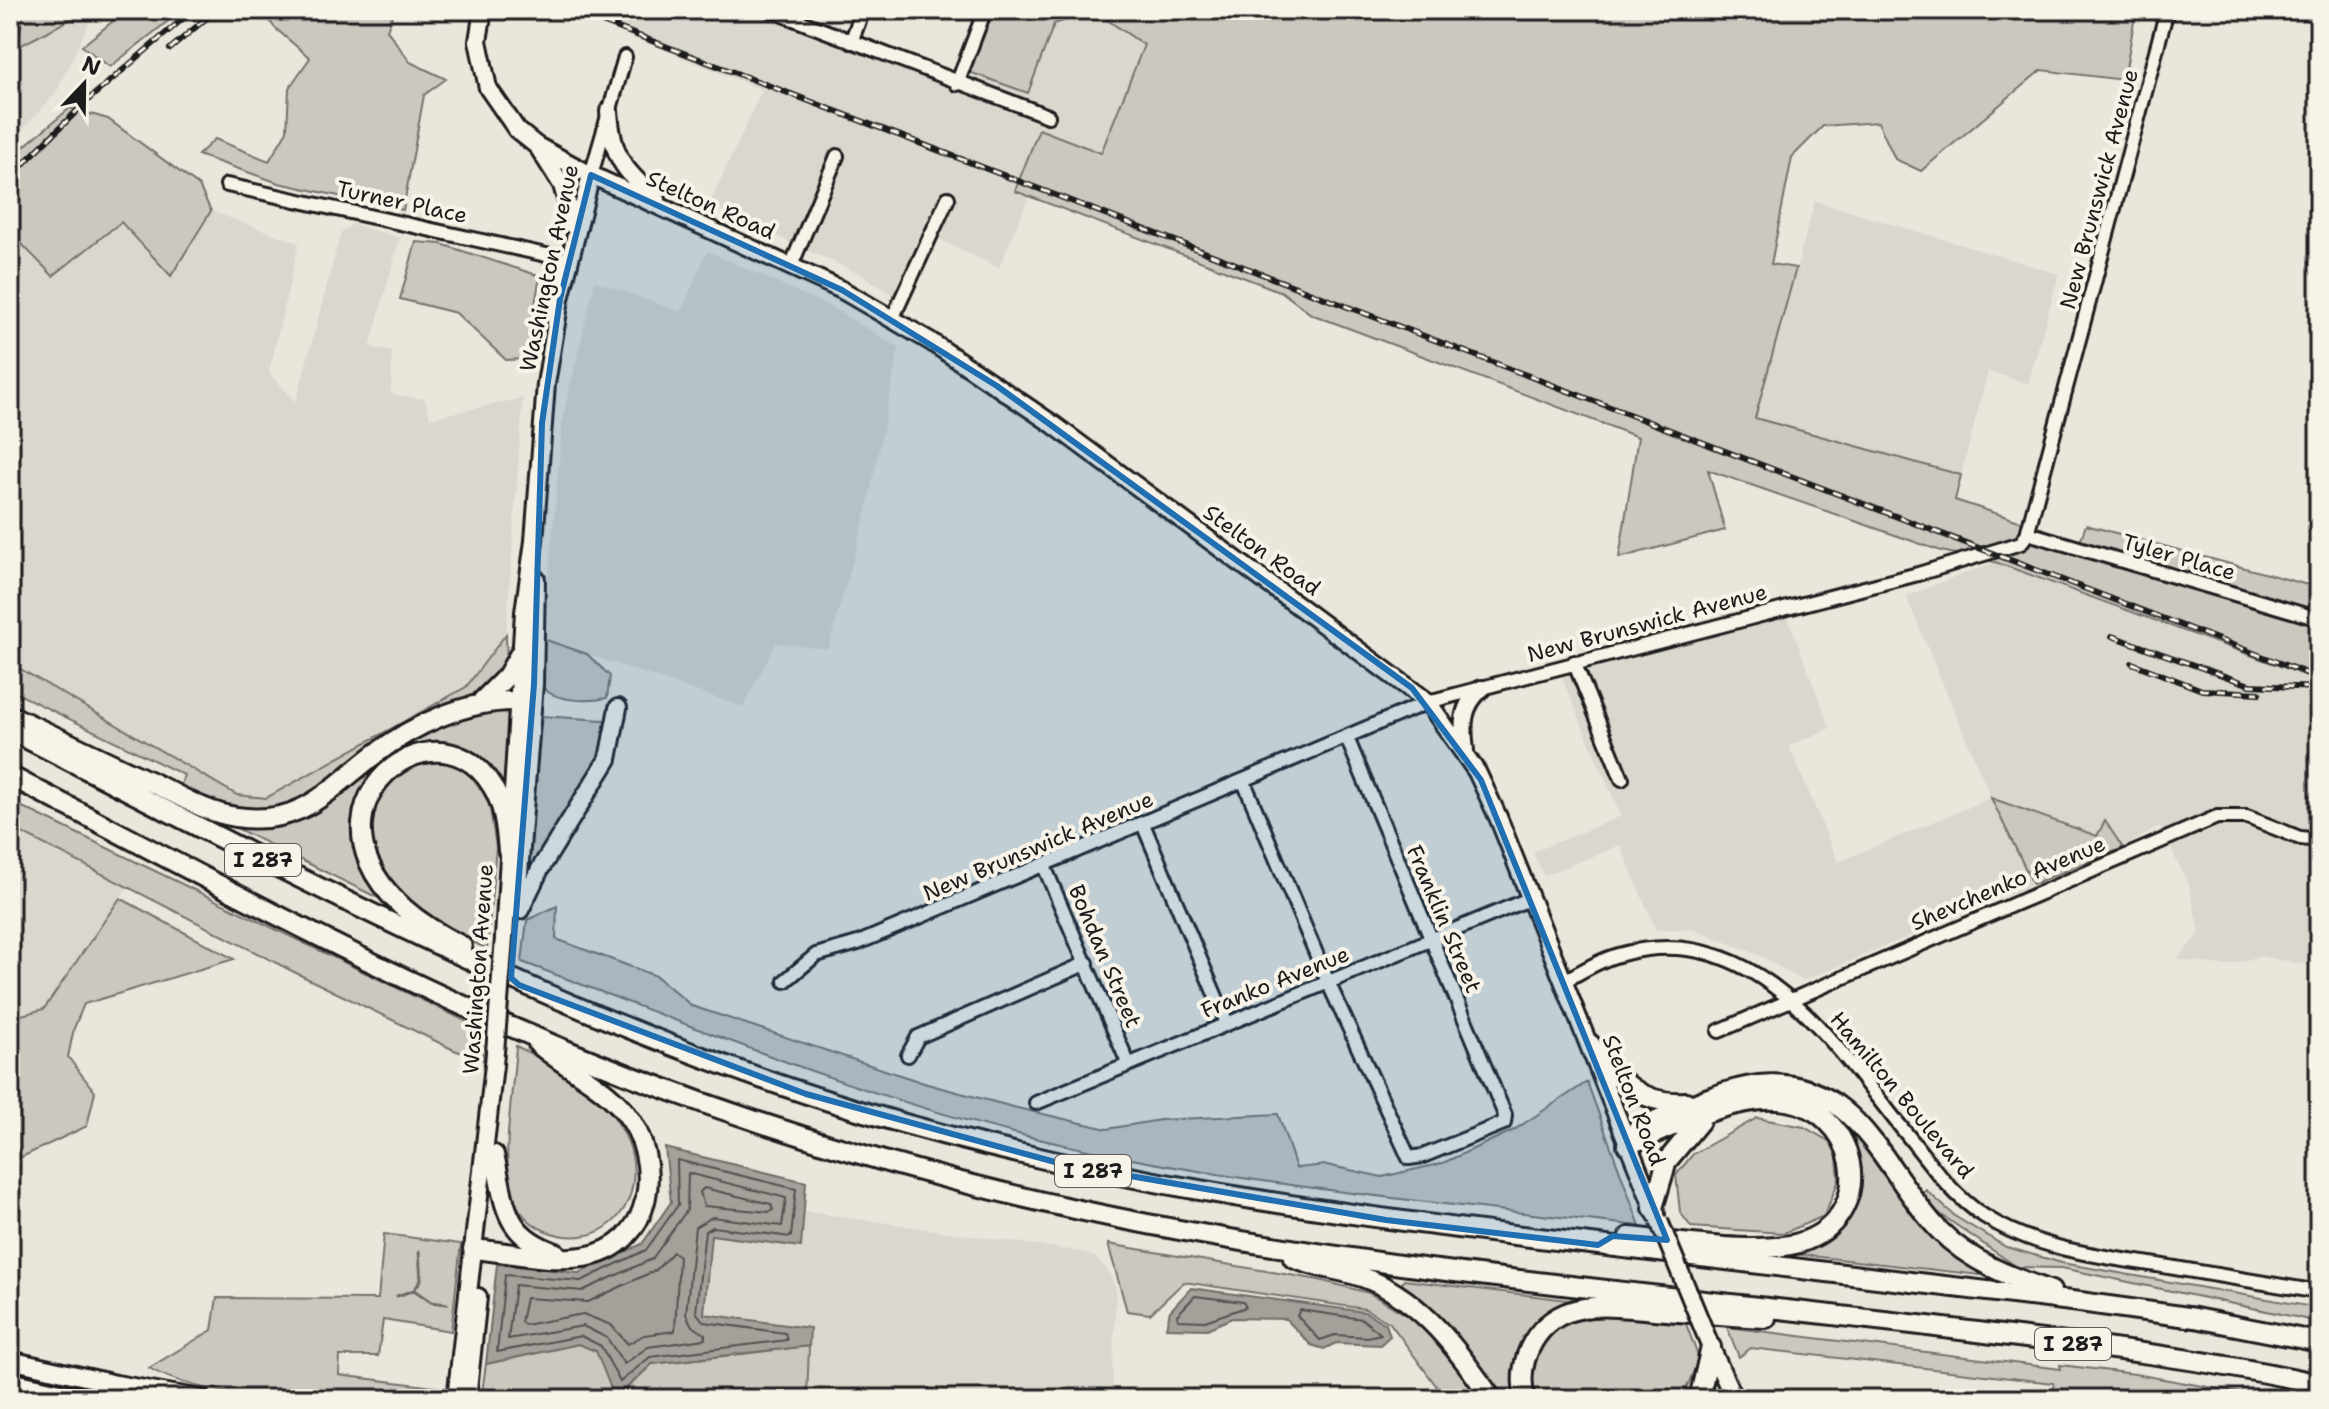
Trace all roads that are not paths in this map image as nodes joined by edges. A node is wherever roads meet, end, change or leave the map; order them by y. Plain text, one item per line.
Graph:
1 (483, 10) edge
2 (770, 10) edge
3 (863, 10) edge
4 (985, 10) edge
5 (2167, 10) edge
6 (851, 42) junction
7 (625, 57) dead end
8 (957, 84) junction
9 (609, 111) junction
10 (1048, 116) dead end
11 (537, 146) junction
12 (837, 156) dead end
13 (591, 175) junction
14 (227, 185) dead end
15 (948, 198) dead end
16 (671, 210) junction
17 (574, 240) junction
18 (569, 260) junction
19 (791, 266) junction
20 (893, 317) junction
21 (2028, 533) junction
22 (534, 541) junction
23 (2319, 619) edge
24 (522, 650) junction
25 (1574, 662) junction
26 (1481, 689) junction
27 (482, 701) junction
28 (519, 701) junction
29 (1428, 702) junction
30 (618, 708) dead end
31 (10, 715) edge
32 (10, 730) edge
33 (1347, 738) junction
34 (1465, 753) junction
35 (10, 776) edge
36 (1622, 779) dead end
37 (1244, 782) junction
38 (1143, 824) junction
39 (2319, 840) edge
40 (508, 851) junction
41 (1044, 866) junction
42 (1529, 899) junction
43 (515, 922) junction
44 (509, 939) junction
45 (1431, 940) junction
46 (1087, 963) junction
47 (785, 981) dead end
48 (1328, 982) junction
49 (1562, 982) junction
50 (519, 985) junction
51 (1790, 998) junction
52 (1227, 1023) junction
53 (1719, 1031) dead end
54 (523, 1032) junction
55 (1590, 1044) junction
56 (908, 1055) dead end
57 (1128, 1063) junction
58 (499, 1065) junction
59 (1036, 1103) dead end
60 (1704, 1108) junction
61 (1625, 1140) junction
62 (494, 1155) junction
63 (1656, 1215) junction
64 (1598, 1245) junction
65 (1268, 1246) junction
66 (478, 1249) junction
67 (566, 1257) junction
68 (2319, 1292) edge
69 (2080, 1302) junction
70 (1793, 1310) junction
71 (463, 1327) junction
72 (2319, 1342) edge
73 (1709, 1344) junction
74 (10, 1360) edge
75 (10, 1381) edge
76 (2319, 1384) edge
77 (466, 1396) edge
78 (92, 1399) edge
79 (202, 1399) edge
80 (443, 1399) edge
81 (1492, 1399) edge
82 (1525, 1399) edge
83 (1699, 1399) edge
84 (1734, 1399) edge

1 - 11 main road, Stelton Road
2 - 6 street
3 - 6 street
4 - 8 street
5 - 21 street, New Brunswick Avenue
6 - 8 street
7 - 9 street, Washington Avenue
8 - 10 street
9 - 13 street, Washington Avenue
9 - 16 main road
11 - 13 main road, Stelton Road
11 - 17 main road
12 - 19 street
13 - 16 main road, Stelton Road
13 - 17 main road, Washington Avenue
14 - 18 street, Turner Place
15 - 20 street
16 - 19 main road, Stelton Road
17 - 18 main road, Washington Avenue
18 - 22 main road, Washington Avenue
19 - 20 main road, Stelton Road
20 - 29 main road, Stelton Road
21 - 23 street, Tyler Place
21 - 25 street, New Brunswick Avenue
22 - 24 main road, Washington Avenue
22 - 43 main road, Washington Avenue
24 - 27 highway
24 - 28 main road, Washington Avenue
25 - 26 street, New Brunswick Avenue
25 - 36 street
26 - 29 street, New Brunswick Avenue
26 - 34 main road
27 - 28 highway
27 - 31 highway
28 - 40 main road, Washington Avenue
29 - 33 street, New Brunswick Avenue
29 - 34 main road, Stelton Road
30 - 43 main road
32 - 50 highway, I 287
33 - 37 street, New Brunswick Avenue
33 - 45 street, Franklin Street
34 - 42 main road, Stelton Road
35 - 54 highway, I 287
37 - 38 street, New Brunswick Avenue
37 - 48 street
38 - 41 street, New Brunswick Avenue
38 - 52 street
39 - 51 street, Shevchenko Avenue
40 - 44 main road, Washington Avenue
40 - 50 highway
41 - 46 street, Bohdan Street
41 - 47 street, New Brunswick Avenue
42 - 45 street, Franko Avenue
42 - 49 main road, Stelton Road
43 - 44 main road, Washington Avenue
44 - 58 main road, Washington Avenue
45 - 48 street, Franko Avenue
45 - 48 street, Franklin Street
46 - 56 street
46 - 57 street, Bohdan Street
48 - 52 street, Franko Avenue
49 - 51 street, Hamilton Boulevard
49 - 55 main road, Stelton Road
50 - 64 highway, I 287
51 - 53 street, Shevchenko Avenue
51 - 68 street, Hamilton Boulevard
52 - 57 street, Franko Avenue
54 - 65 highway, I 287
54 - 67 highway
55 - 60 highway
55 - 61 main road, Stelton Road
57 - 59 street, Franko Avenue
58 - 62 main road, Washington Avenue
58 - 66 main road, Washington Avenue
60 - 61 highway
60 - 63 highway
60 - 64 highway
60 - 69 highway
61 - 63 main road, Stelton Road
62 - 66 main road, Washington Avenue
62 - 67 highway
63 - 73 main road, Stelton Road, bridge
64 - 69 highway, I 287
65 - 70 highway, I 287
65 - 81 highway
66 - 67 highway
66 - 71 main road, Washington Avenue
66 - 77 main road, Washington Avenue
69 - 72 highway, I 287
70 - 76 highway, I 287
70 - 82 highway
71 - 77 main road, Washington Avenue
71 - 80 main road
73 - 83 highway
73 - 84 main road, Stelton Road
74 - 79 main road
75 - 78 main road

